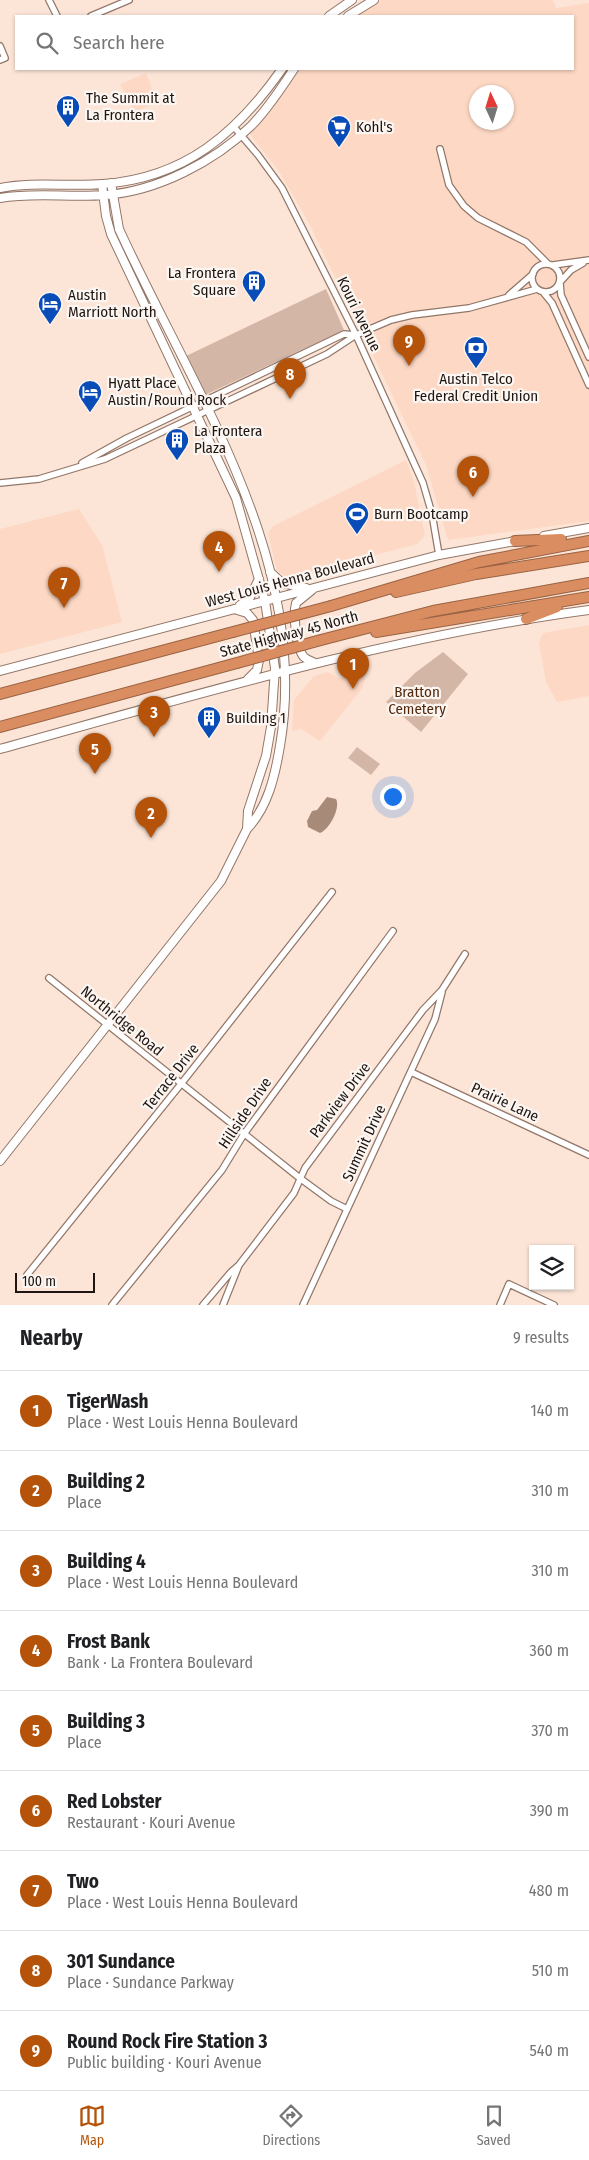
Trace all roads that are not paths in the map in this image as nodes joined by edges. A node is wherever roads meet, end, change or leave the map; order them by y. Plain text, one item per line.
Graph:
1 (49, 0) edge
2 (352, 0) edge
3 (374, 0) edge
4 (125, 1) edge
5 (56, 15) edge
6 (93, 15) edge
7 (330, 15) edge
8 (350, 15) edge
9 (0, 46) edge
10 (2, 59) edge
11 (281, 70) edge
12 (293, 70) edge
13 (234, 128) junction
14 (240, 136) junction
15 (440, 149) dead end
16 (110, 183) junction
17 (102, 184) junction
18 (0, 188) edge
19 (112, 194) junction
20 (103, 195) junction
21 (0, 198) edge
22 (536, 252) junction
23 (588, 260) edge
24 (550, 265) junction
25 (534, 272) junction
26 (560, 282) junction
27 (540, 290) junction
28 (510, 295) junction
29 (356, 335) junction
30 (582, 341) junction
31 (573, 345) junction
32 (589, 357) edge
33 (589, 385) edge
34 (203, 402) junction
35 (194, 406) junction
36 (208, 411) junction
37 (199, 415) junction
38 (73, 468) junction
39 (0, 482) edge
40 (589, 528) edge
41 (589, 536) edge
42 (515, 541) junction
43 (589, 541) edge
44 (439, 555) junction
45 (589, 556) edge
46 (269, 572) junction
47 (259, 579) junction
48 (589, 583) edge
49 (313, 588) junction
50 (276, 598) junction
51 (589, 598) edge
52 (265, 601) junction
53 (332, 606) junction
54 (234, 608) junction
55 (589, 610) edge
56 (526, 619) junction
57 (320, 640) junction
58 (315, 662) junction
59 (286, 670) junction
60 (0, 671) edge
61 (274, 674) junction
62 (246, 681) junction
63 (0, 694) edge
64 (0, 727) edge
65 (0, 749) edge
66 (266, 756) junction
67 (278, 757) junction
68 (247, 829) junction
69 (332, 892) dead end
70 (393, 931) dead end
71 (465, 954) dead end
72 (49, 978) dead end
73 (442, 990) junction
74 (108, 1026) junction
75 (411, 1072) junction
76 (181, 1084) junction
77 (244, 1134) junction
78 (589, 1155) edge
79 (0, 1161) edge
80 (301, 1179) junction
81 (347, 1209) junction
82 (240, 1265) junction
83 (27, 1275) dead end
84 (112, 1305) edge
85 (203, 1305) edge
86 (223, 1305) edge
87 (303, 1305) edge
88 (500, 1305) edge
89 (554, 1305) edge

1 - 5 street
2 - 7 main road
3 - 8 main road
4 - 6 street
9 - 10 street
11 - 13 main road
12 - 14 main road
13 - 14 street, Kouri Avenue
13 - 16 main road
14 - 19 main road
14 - 29 street, Kouri Avenue
15 - 22 street
16 - 17 main road
16 - 19 main road
17 - 18 main road
17 - 20 main road
19 - 20 main road
19 - 34 main road
20 - 21 main road
20 - 35 main road
22 - 24 street
22 - 25 street
23 - 24 street
23 - 26 street
24 - 25 street
24 - 26 street
25 - 27 street
25 - 28 street
26 - 27 street
26 - 30 street
27 - 28 street
27 - 31 street
28 - 29 street
29 - 34 street
29 - 36 street
29 - 44 street, Kouri Avenue
30 - 31 street
30 - 32 street
31 - 33 street
34 - 35 street
34 - 36 main road
35 - 37 main road
35 - 38 street
36 - 37 street
36 - 46 main road
37 - 38 street
37 - 47 main road
38 - 39 street
40 - 42 main road, West Louis Henna Boulevard
41 - 42 highway
42 - 44 main road, West Louis Henna Boulevard
43 - 53 highway
44 - 49 main road, West Louis Henna Boulevard
45 - 53 highway, State Highway 45 North
46 - 49 main road
46 - 50 main road
47 - 52 main road
47 - 54 main road
48 - 57 highway, State Highway 45 North
49 - 50 main road, West Louis Henna Boulevard
49 - 58 main road
50 - 52 main road, West Louis Henna Boulevard
50 - 59 main road
51 - 56 highway
51 - 57 highway
52 - 54 main road, West Louis Henna Boulevard
52 - 61 main road
53 - 63 highway, State Highway 45 North, bridge
54 - 60 main road, West Louis Henna Boulevard
54 - 62 main road
55 - 56 main road
56 - 58 main road
57 - 64 highway, State Highway 45 North, bridge
58 - 59 main road
59 - 61 main road
59 - 67 main road
61 - 62 main road
61 - 66 main road
62 - 65 main road
66 - 67 main road
66 - 68 main road
67 - 68 main road
68 - 74 main road
69 - 76 street, Terrace Drive
70 - 77 street, Hillside Drive
71 - 73 street, Parkview Drive
72 - 74 street, Northridge Road
73 - 75 street, Summit Drive
73 - 80 street, Parkview Drive
74 - 76 street, Northridge Road
74 - 79 main road
75 - 78 street, Prairie Lane
75 - 81 street, Summit Drive
76 - 77 street, Northridge Road
76 - 83 street, Terrace Drive
77 - 80 street, Northridge Road
77 - 84 street, Hillside Drive
80 - 81 street, Northridge Road
80 - 82 street, Parkview Drive
81 - 87 street, Summit Drive
82 - 85 street, Parkview Drive
82 - 86 street, Parkview Drive
88 - 89 street

